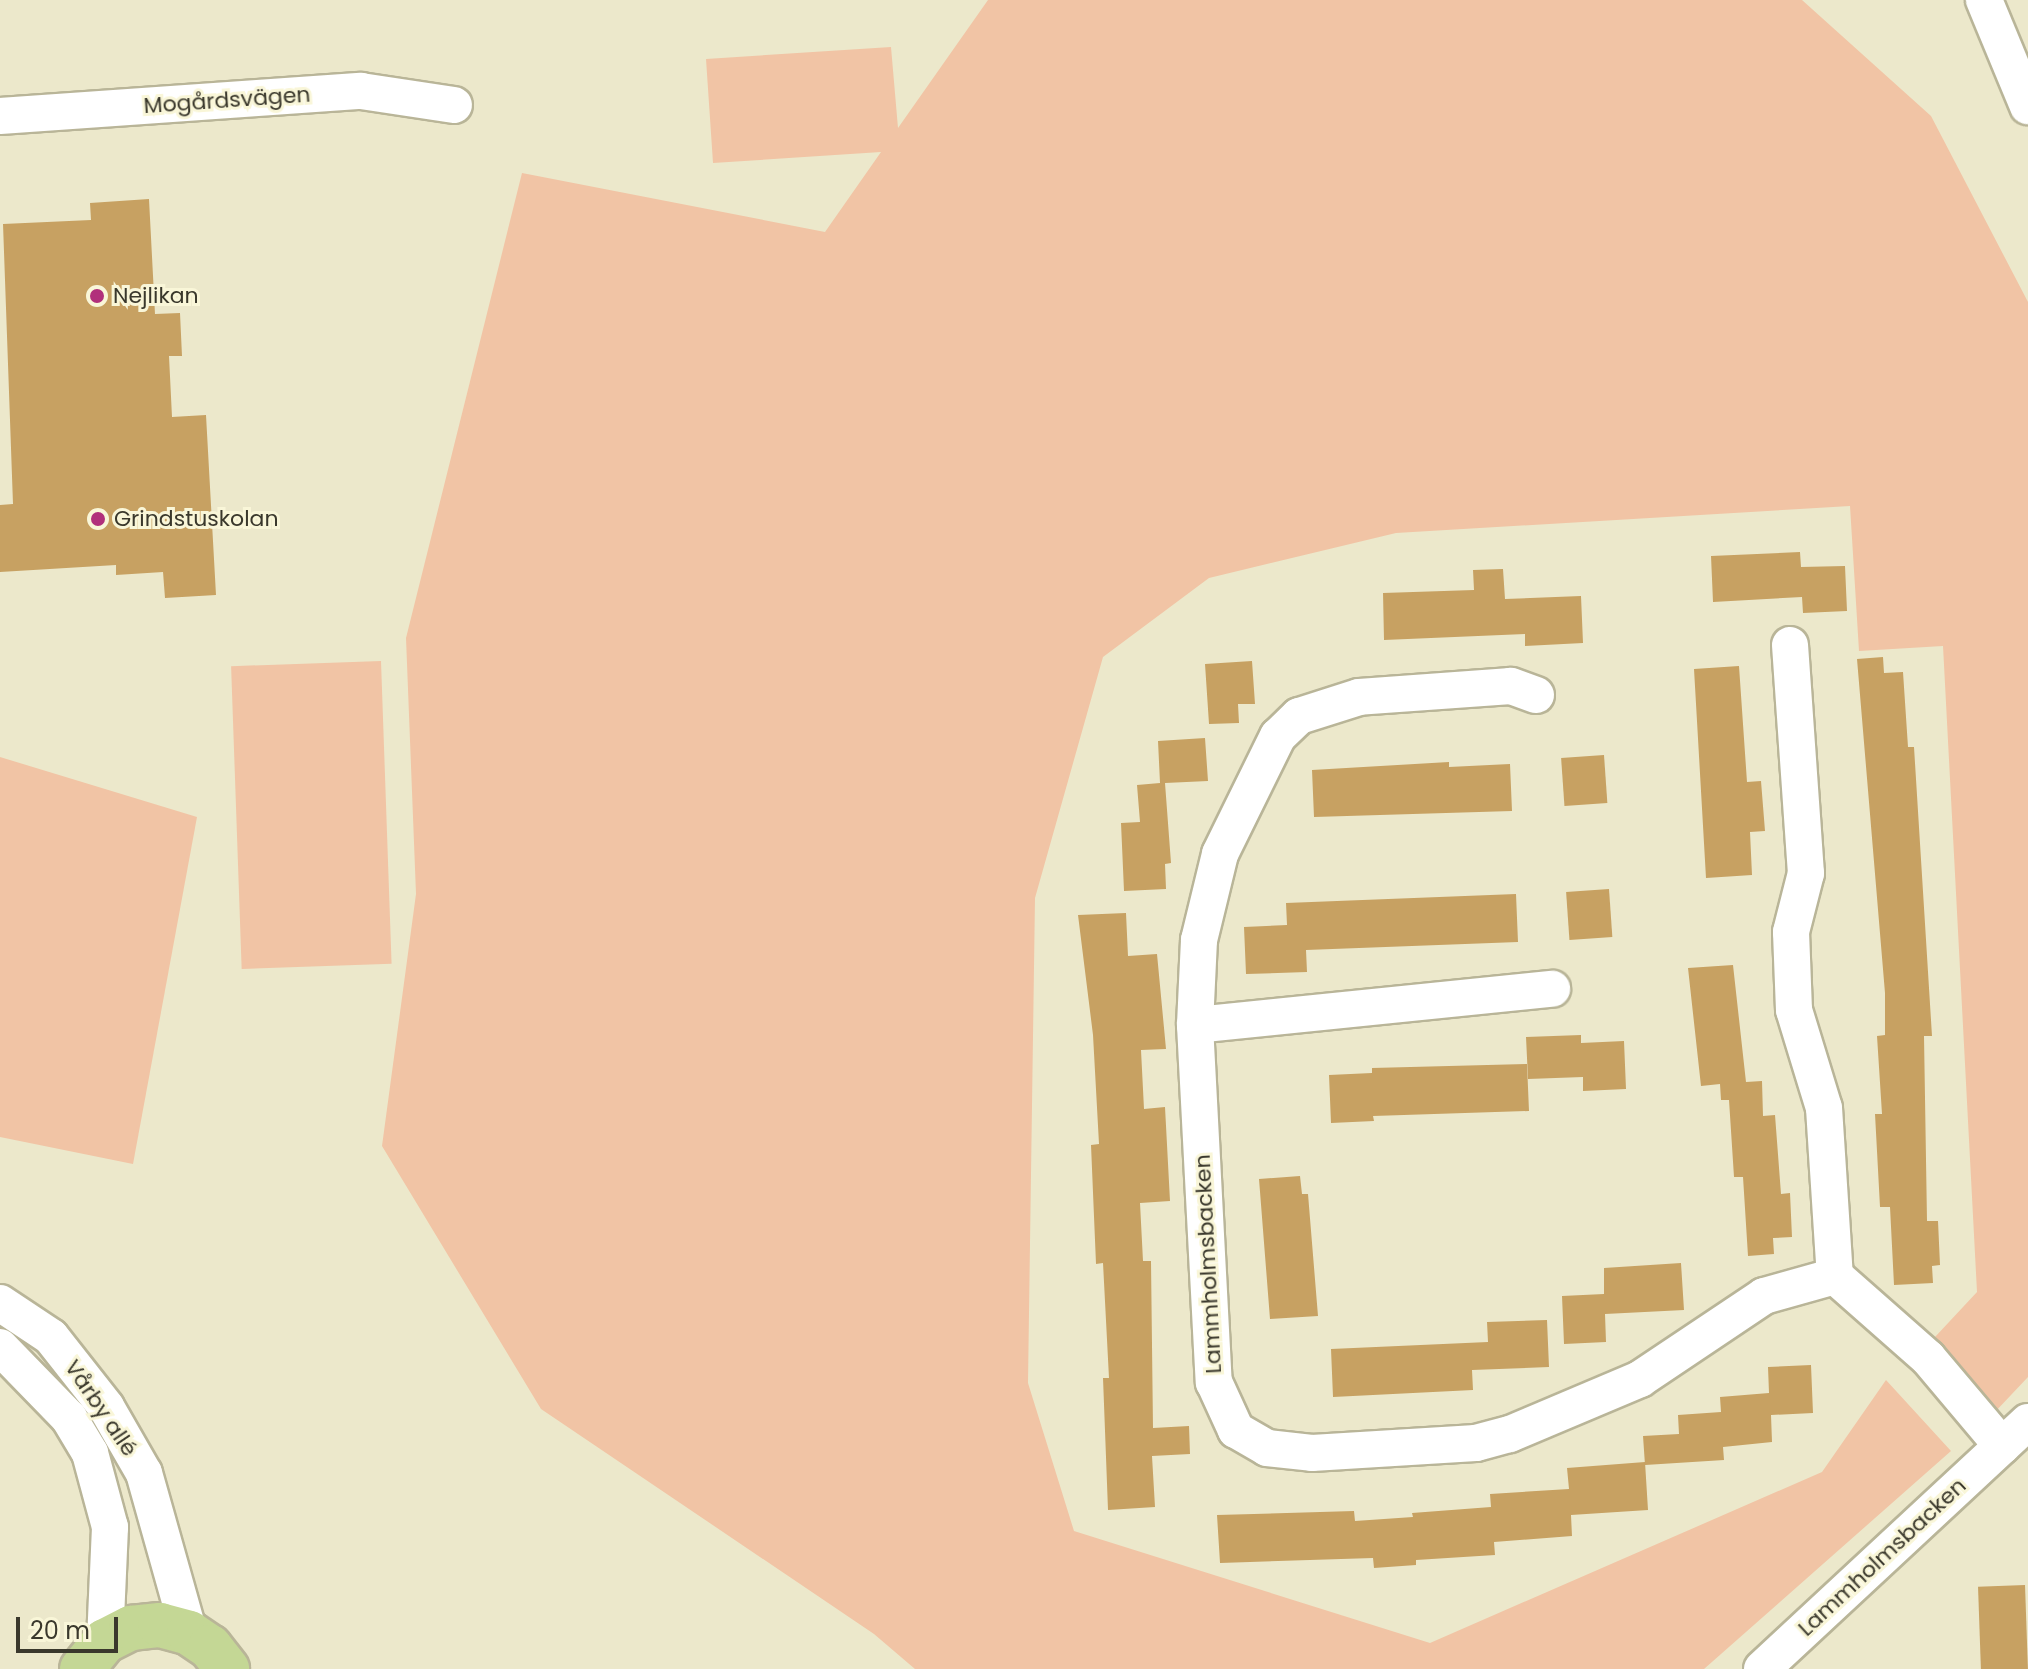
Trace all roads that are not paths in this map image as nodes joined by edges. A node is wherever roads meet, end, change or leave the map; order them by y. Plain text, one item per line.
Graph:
1 (1984, 0) edge
2 (454, 105) dead end
3 (2028, 106) edge
4 (0, 116) edge
5 (1790, 645) dead end
6 (1536, 695) dead end
7 (1552, 989) dead end
8 (1195, 1025) junction
9 (1835, 1276) junction
10 (0, 1303) edge
11 (0, 1347) edge
12 (2028, 1422) edge
13 (2002, 1446) junction
14 (209, 1650) edge
15 (85, 1660) edge
16 (261, 1669) edge
17 (1762, 1669) edge

1 - 3 street
2 - 4 street, Mogårdsvägen
5 - 9 street
6 - 8 street, Lammholmsbacken
7 - 8 street
8 - 9 street, Lammholmsbacken
9 - 13 street
10 - 14 street, Vårby allé
11 - 15 street, Vårby allé
12 - 13 street, Lammholmsbacken
13 - 17 street, Lammholmsbacken
14 - 15 main road
14 - 16 main road

